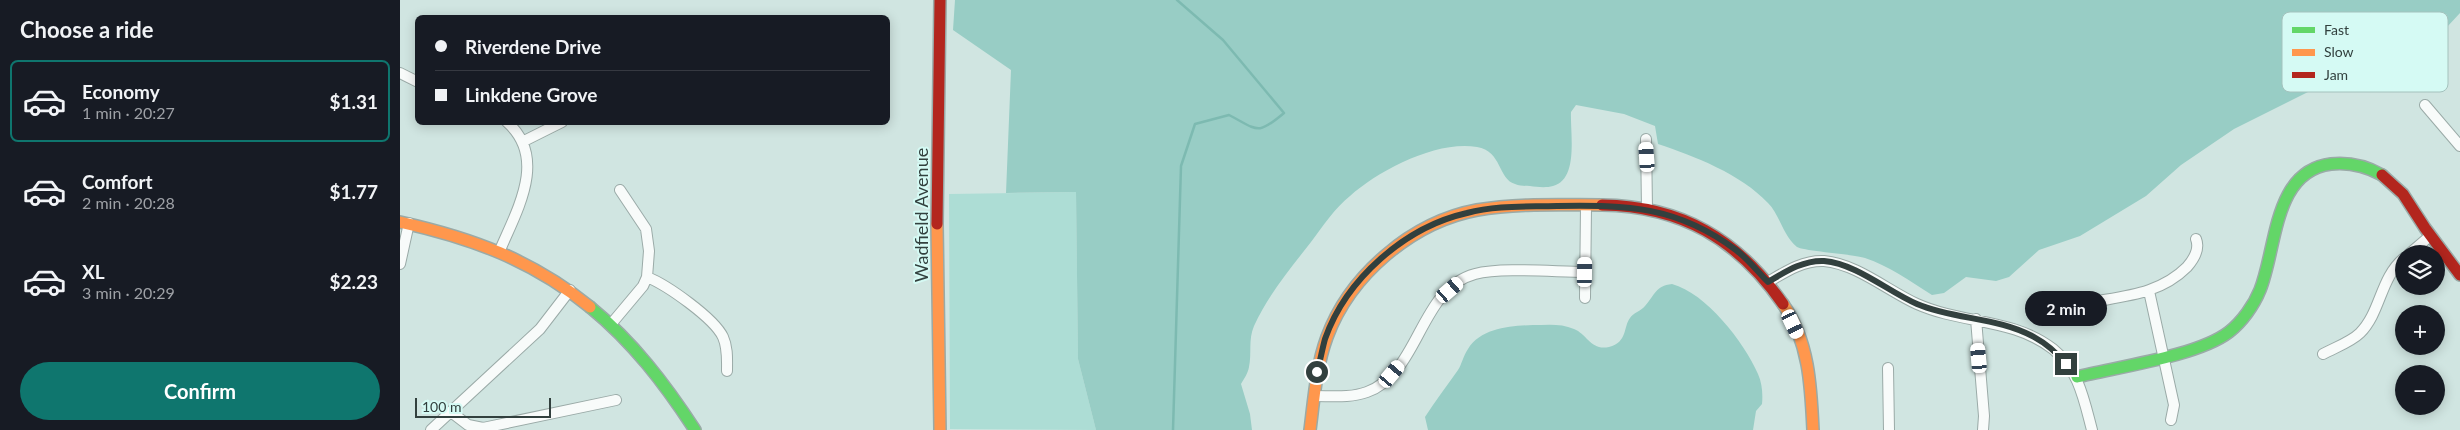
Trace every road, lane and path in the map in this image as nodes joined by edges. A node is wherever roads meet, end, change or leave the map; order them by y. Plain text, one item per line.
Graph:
1 (940, 0) edge
2 (400, 73) edge
3 (415, 80) edge
4 (2425, 105) dead end
5 (510, 125) edge
6 (556, 125) edge
7 (1646, 139) dead end
8 (524, 141) junction
9 (2460, 146) edge
10 (620, 190) dead end
11 (1586, 206) junction
12 (1647, 209) junction
13 (405, 222) edge
14 (2430, 236) junction
15 (2196, 239) dead end
16 (2420, 245) edge
17 (500, 250) junction
18 (400, 264) edge
19 (2395, 268) edge
20 (1585, 272) junction
21 (2460, 275) edge
22 (648, 277) junction
23 (1768, 282) junction
24 (570, 290) junction
25 (2149, 291) junction
26 (1585, 298) dead end
27 (2082, 304) dead end
28 (1976, 319) junction
29 (612, 323) junction
30 (2322, 354) dead end
31 (2162, 356) junction
32 (1888, 368) dead end
33 (728, 372) dead end
34 (2077, 377) junction
35 (1315, 396) junction
36 (616, 400) dead end
37 (451, 412) junction
38 (2170, 420) dead end
39 (431, 430) edge
40 (695, 430) edge
41 (940, 430) edge
42 (1310, 430) edge
43 (1813, 430) edge
44 (1889, 430) edge
45 (1983, 430) edge
46 (2092, 430) edge

1 - 41 street, Wadfield Avenue
2 - 3 street
4 - 9 street
5 - 8 street
6 - 8 street
7 - 12 street
8 - 17 street
10 - 22 street
11 - 12 street
11 - 20 street
11 - 35 street
12 - 23 street
13 - 17 street
13 - 18 street
14 - 16 street
14 - 21 street
14 - 31 street
15 - 25 street
17 - 24 street
19 - 30 street
20 - 26 street
20 - 35 street
22 - 29 street
22 - 33 street
23 - 28 street
23 - 43 street
24 - 29 street
24 - 37 street
25 - 27 street
25 - 31 street
28 - 34 street
28 - 45 street
29 - 40 street
31 - 34 street
31 - 38 street
32 - 44 street
34 - 46 street
35 - 42 street
36 - 37 street
37 - 39 street

